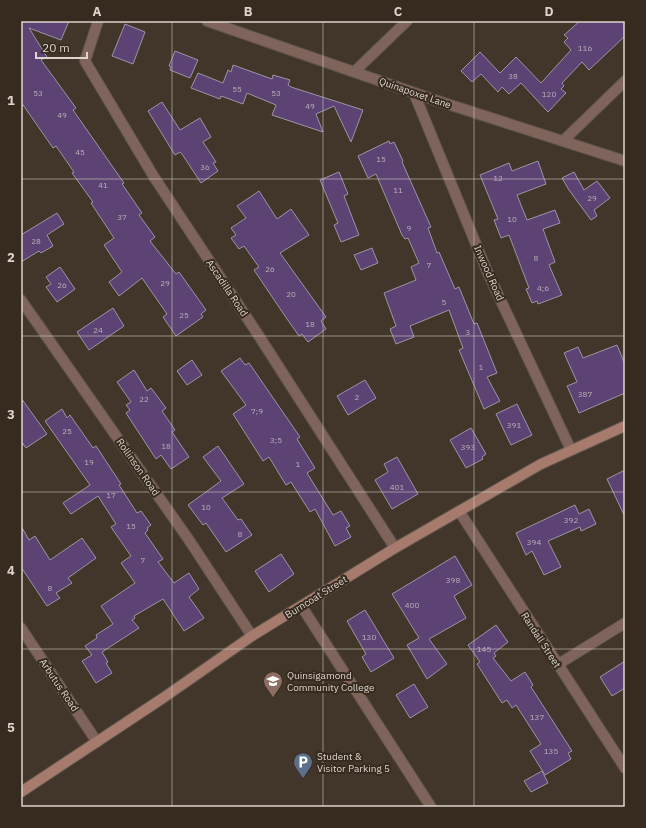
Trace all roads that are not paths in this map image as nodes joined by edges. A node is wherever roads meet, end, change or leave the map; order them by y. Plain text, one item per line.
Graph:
1 (98, 21) edge
2 (207, 21) edge
3 (407, 21) edge
4 (354, 72) junction
5 (625, 81) edge
6 (414, 93) junction
7 (563, 141) junction
8 (625, 161) edge
9 (21, 300) edge
10 (625, 426) edge
11 (571, 450) junction
12 (459, 512) junction
13 (395, 548) junction
14 (302, 607) junction
15 (625, 623) edge
16 (21, 628) edge
17 (252, 636) junction
18 (557, 665) junction
19 (97, 742) junction
20 (625, 768) edge
21 (21, 792) edge
22 (431, 807) edge

1 - 13 street, Ascadilla Road
2 - 4 street, Quinapoxet Lane
3 - 4 street
4 - 6 street, Quinapoxet Lane
5 - 7 street
6 - 7 street, Quinapoxet Lane
6 - 11 street, Inwood Road
7 - 8 street, Quinapoxet Lane
9 - 17 street, Rollinson Road
10 - 11 main road, Burncoat Street
11 - 12 main road, Burncoat Street
12 - 13 main road, Burncoat Street
12 - 18 street, Randall Street
13 - 14 main road, Burncoat Street
14 - 17 main road, Burncoat Street
14 - 22 street
15 - 18 street
16 - 19 street, Arbutus Road
17 - 19 main road, Burncoat Street
18 - 20 street, Randall Street
19 - 21 main road, Burncoat Street

